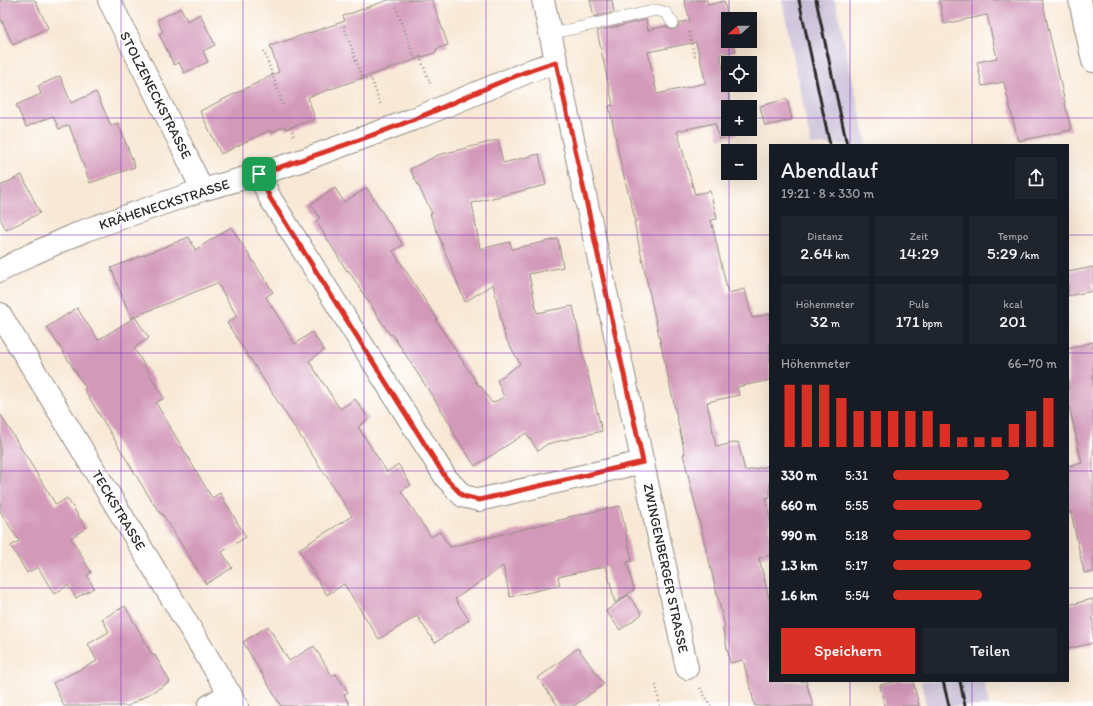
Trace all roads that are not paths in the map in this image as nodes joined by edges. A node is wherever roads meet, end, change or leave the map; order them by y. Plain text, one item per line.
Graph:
1 (109, 0) edge
2 (543, 0) edge
3 (1080, 0) edge
4 (673, 22) dead end
5 (550, 34) junction
6 (1093, 61) edge
7 (556, 62) junction
8 (259, 174) junction
9 (202, 190) junction
10 (0, 271) edge
11 (0, 314) edge
12 (643, 462) junction
13 (687, 668) dead end
14 (234, 700) edge
15 (209, 706) edge

1 - 9 street, STOLZENECKSTRASSE
2 - 5 street, ZWINGENBERGER STRASSE
3 - 6 street
4 - 5 lane
5 - 7 street, ZWINGENBERGER STRASSE
7 - 8 street, KRÄHENECKSTRASSE
7 - 12 street, ZWINGENBERGER STRASSE
8 - 9 street, KRÄHENECKSTRASSE
8 - 12 street
9 - 10 street, KRÄHENECKSTRASSE
11 - 14 street, TECKSTRASSE
12 - 13 street, ZWINGENBERGER STRASSE
14 - 15 street

